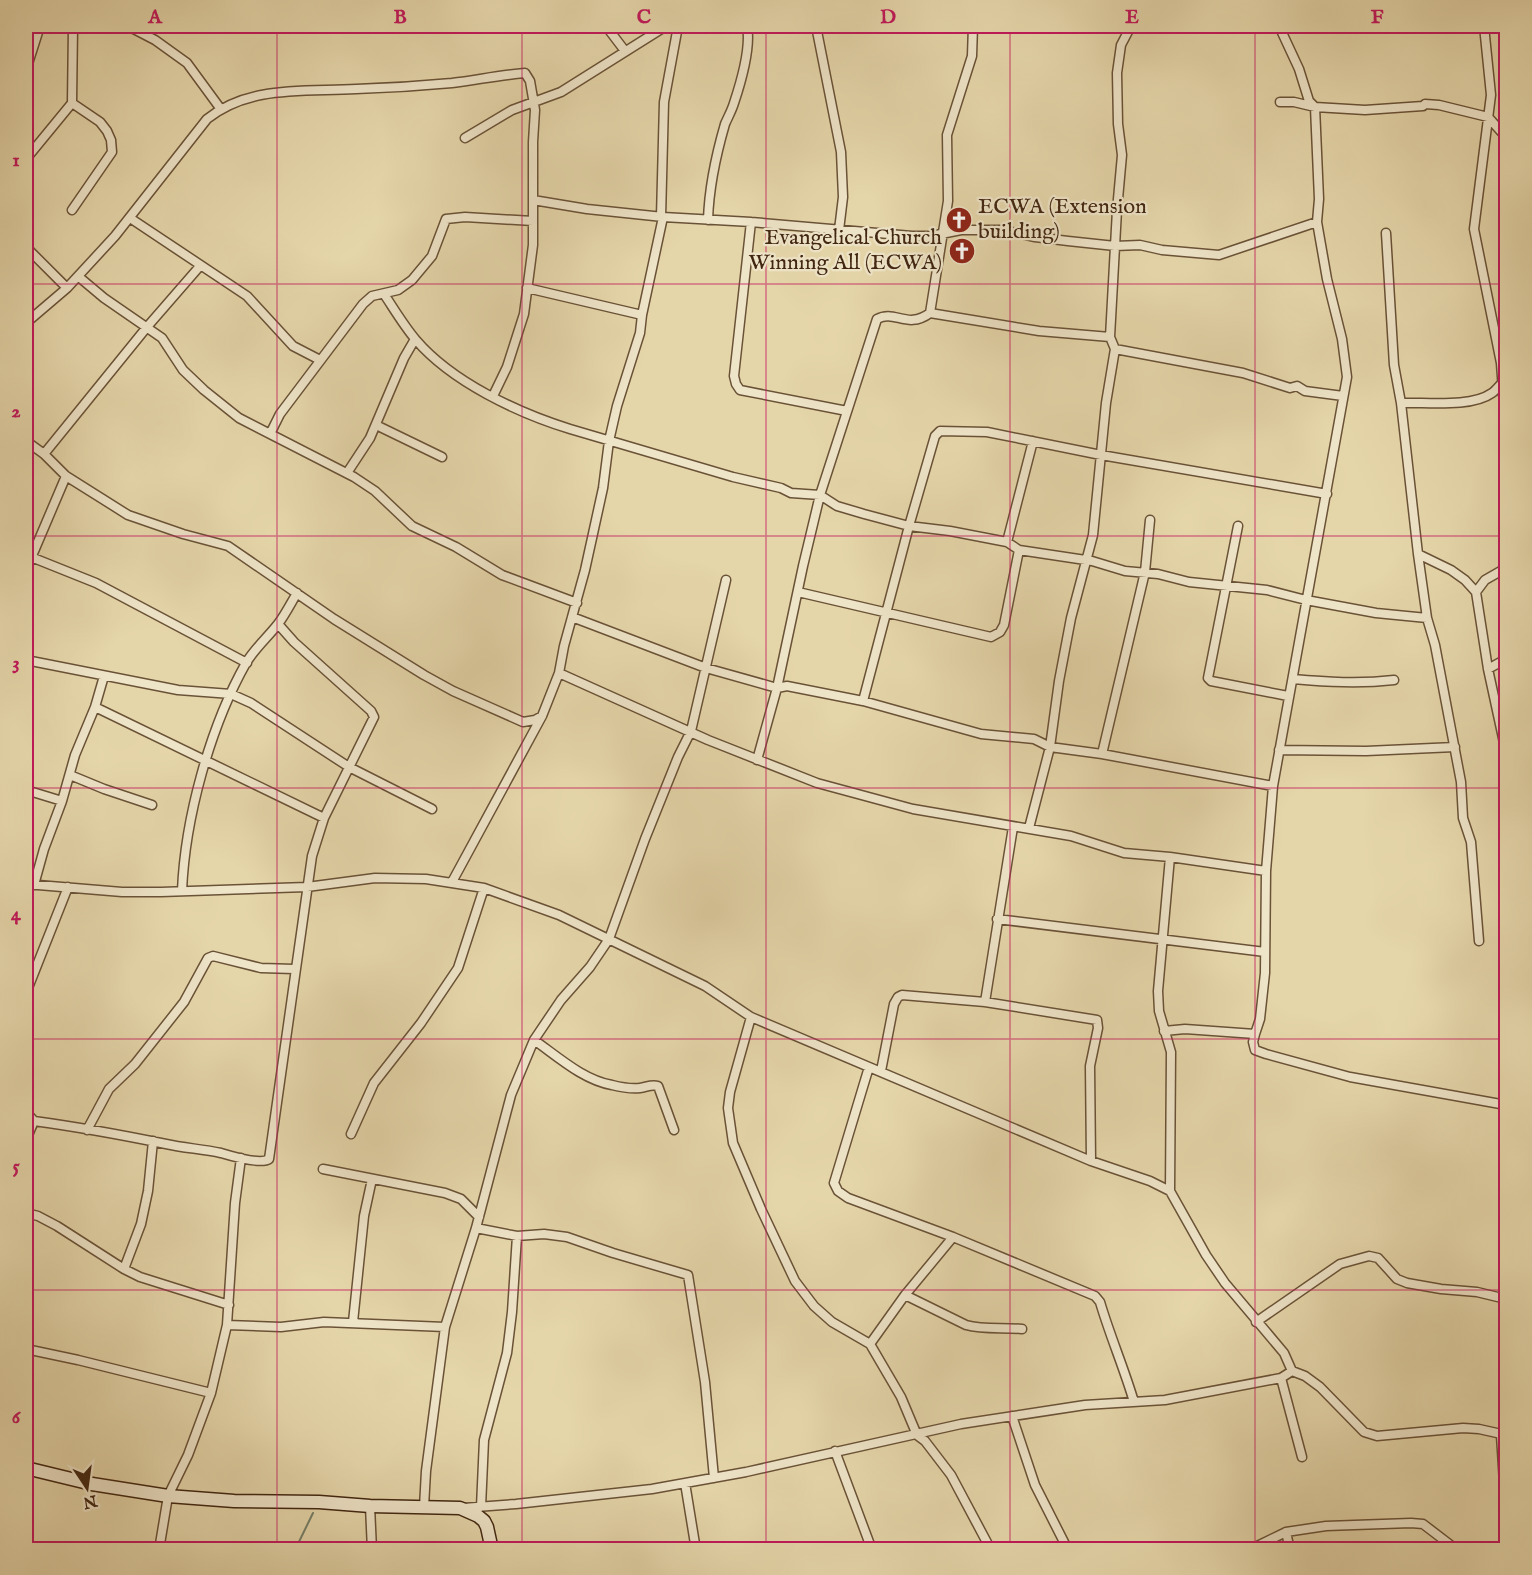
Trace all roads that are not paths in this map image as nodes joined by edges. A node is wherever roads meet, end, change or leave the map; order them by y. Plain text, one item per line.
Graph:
1 (40, 26) edge
2 (73, 26) edge
3 (128, 26) edge
4 (606, 26) edge
5 (666, 26) edge
6 (678, 26) edge
7 (747, 26) edge
8 (816, 26) edge
9 (973, 26) edge
10 (1131, 26) edge
11 (1279, 26) edge
12 (1484, 26) edge
13 (625, 51) junction
14 (26, 70) edge
15 (534, 100) junction
16 (1280, 102) dead end
17 (72, 103) junction
18 (1315, 107) junction
19 (220, 108) junction
20 (1488, 117) junction
21 (1506, 137) edge
22 (465, 138) dead end
23 (26, 159) edge
24 (533, 200) junction
25 (72, 210) dead end
26 (662, 217) junction
27 (130, 218) junction
28 (708, 220) junction
29 (533, 221) junction
30 (751, 222) junction
31 (1317, 222) junction
32 (839, 230) junction
33 (944, 232) junction
34 (1386, 232) dead end
35 (1115, 246) junction
36 (26, 247) edge
37 (200, 266) junction
38 (79, 277) junction
39 (67, 288) junction
40 (527, 288) junction
41 (384, 294) junction
42 (930, 313) junction
43 (642, 315) junction
44 (26, 323) edge
45 (147, 327) junction
46 (1110, 337) junction
47 (415, 339) junction
48 (1115, 349) junction
49 (320, 360) junction
50 (1504, 363) edge
51 (1502, 383) junction
52 (493, 396) junction
53 (1343, 396) junction
54 (1401, 403) junction
55 (848, 411) junction
56 (376, 425) junction
57 (1506, 433) edge
58 (270, 434) junction
59 (26, 441) edge
60 (609, 441) junction
61 (1034, 441) junction
62 (44, 454) junction
63 (1101, 455) junction
64 (442, 457) dead end
65 (347, 473) junction
66 (66, 476) junction
67 (1327, 494) junction
68 (820, 495) junction
69 (1150, 520) dead end
70 (909, 526) junction
71 (1238, 526) dead end
72 (1007, 543) junction
73 (1019, 550) junction
74 (1418, 554) junction
75 (31, 557) junction
76 (1086, 561) junction
77 (1506, 568) edge
78 (26, 570) edge
79 (1145, 572) junction
80 (726, 580) dead end
81 (1227, 585) junction
82 (798, 592) junction
83 (1476, 592) junction
84 (297, 593) junction
85 (1306, 600) junction
86 (577, 603) junction
87 (886, 613) junction
88 (572, 617) junction
89 (1427, 618) junction
90 (278, 624) junction
91 (1506, 659) edge
92 (26, 660) edge
93 (247, 663) junction
94 (706, 668) junction
95 (1488, 669) junction
96 (559, 673) junction
97 (104, 676) junction
98 (1293, 679) junction
99 (1394, 680) dead end
100 (777, 688) junction
101 (231, 694) junction
102 (1288, 696) junction
103 (863, 701) junction
104 (95, 707) junction
105 (542, 716) junction
106 (691, 731) junction
107 (1050, 747) junction
108 (1455, 747) junction
109 (1279, 750) junction
110 (1506, 752) edge
111 (1102, 754) junction
112 (204, 760) junction
113 (757, 760) junction
114 (349, 766) junction
115 (70, 774) junction
116 (1273, 786) junction
117 (26, 790) edge
118 (62, 801) junction
119 (152, 805) dead end
120 (432, 809) dead end
121 (324, 818) junction
122 (1013, 828) junction
123 (1029, 828) junction
124 (1170, 856) junction
125 (1266, 871) junction
126 (452, 882) junction
127 (30, 885) edge
128 (68, 887) junction
129 (307, 887) junction
130 (484, 888) junction
131 (182, 891) junction
132 (997, 918) junction
133 (609, 939) junction
134 (1163, 940) junction
135 (1479, 941) dead end
136 (1265, 952) junction
137 (294, 969) junction
138 (26, 993) edge
139 (985, 1002) junction
140 (751, 1017) junction
141 (1164, 1030) junction
142 (1255, 1034) junction
143 (534, 1040) junction
144 (869, 1067) junction
145 (880, 1071) junction
146 (1506, 1105) edge
147 (26, 1112) edge
148 (34, 1121) junction
149 (87, 1130) junction
150 (674, 1130) dead end
151 (351, 1134) dead end
152 (26, 1140) edge
153 (153, 1141) junction
154 (241, 1158) junction
155 (1091, 1161) junction
156 (323, 1169) dead end
157 (372, 1179) junction
158 (1170, 1191) junction
159 (26, 1213) edge
160 (479, 1217) junction
161 (476, 1228) junction
162 (518, 1236) junction
163 (953, 1237) junction
164 (124, 1269) junction
165 (905, 1295) junction
166 (1506, 1299) edge
167 (229, 1305) junction
168 (353, 1322) junction
169 (1256, 1322) junction
170 (227, 1325) junction
171 (445, 1327) junction
172 (1022, 1329) dead end
173 (870, 1344) junction
174 (26, 1349) edge
175 (1292, 1371) junction
176 (1281, 1378) junction
177 (211, 1393) junction
178 (1134, 1402) junction
179 (1012, 1416) junction
180 (917, 1435) junction
181 (1504, 1435) edge
182 (835, 1451) junction
183 (1302, 1457) dead end
184 (26, 1468) edge
185 (714, 1478) junction
186 (684, 1483) junction
187 (168, 1496) junction
188 (370, 1506) junction
189 (424, 1507) junction
190 (484, 1507) junction
191 (460, 1508) junction
192 (1506, 1516) edge
193 (1286, 1532) junction
194 (491, 1543) edge
195 (1506, 1545) edge
196 (159, 1550) edge
197 (372, 1550) edge
198 (696, 1550) edge
199 (872, 1550) edge
200 (991, 1550) edge
201 (1068, 1550) edge
202 (1249, 1550) edge
203 (1290, 1550) edge
204 (1457, 1550) edge
205 (1503, 1550) edge

1 - 14 street
2 - 17 street
3 - 19 street
4 - 13 street
5 - 13 street
6 - 26 street
7 - 28 street
8 - 32 street
9 - 33 street
10 - 35 street
11 - 18 street
12 - 20 street
13 - 15 street
15 - 19 street
15 - 22 street
15 - 24 street
16 - 18 street
17 - 23 street
17 - 25 street
18 - 20 street
18 - 31 street
19 - 27 street
20 - 21 street
20 - 50 street
24 - 26 street
24 - 29 street
26 - 28 street
26 - 43 street
27 - 37 street
27 - 38 street
28 - 30 street
29 - 40 street
29 - 41 street
30 - 32 street
30 - 55 street
31 - 35 street
31 - 53 street
32 - 33 street
33 - 35 street
33 - 42 street
34 - 54 street
35 - 46 street
36 - 39 street
37 - 45 street
37 - 49 street
38 - 39 street
38 - 45 street
39 - 44 street
40 - 43 street
40 - 52 street
41 - 47 street
41 - 49 street
42 - 46 street
42 - 55 street
43 - 60 street
45 - 58 street
45 - 62 street
46 - 48 street
47 - 52 street
47 - 56 street
48 - 53 street
48 - 63 street
49 - 58 street
50 - 51 street
51 - 54 street
51 - 57 street
52 - 60 street
53 - 67 street
54 - 74 street
55 - 68 street
56 - 64 street
56 - 65 street
58 - 65 street
59 - 62 street
60 - 68 street
60 - 86 street
61 - 63 street
61 - 70 street
61 - 72 street
62 - 66 street
63 - 67 street
63 - 76 street
65 - 86 street
66 - 75 street
66 - 84 street
67 - 85 street
68 - 70 street
68 - 82 street
69 - 79 street
70 - 72 street
70 - 87 street
71 - 81 street
72 - 73 street
73 - 76 street
73 - 87 street
74 - 83 street
74 - 89 street
75 - 78 street
75 - 93 street
76 - 79 street
76 - 107 street
77 - 83 street
79 - 81 street
79 - 111 street
80 - 94 street
81 - 85 street
81 - 102 street
82 - 87 street
82 - 100 street
83 - 95 street
84 - 90 street
84 - 105 street
85 - 89 street
85 - 98 street
86 - 88 street
87 - 103 street
88 - 94 street
88 - 96 street
89 - 108 street
90 - 93 street
90 - 114 street
91 - 95 street
92 - 97 street
93 - 101 street
94 - 100 street
94 - 106 street
95 - 110 street
96 - 105 street
96 - 106 street
97 - 101 street
97 - 104 street
98 - 99 street
98 - 102 street
100 - 103 street
100 - 113 street
101 - 112 street
101 - 114 street
102 - 109 street
103 - 107 street
104 - 112 street
104 - 115 street
105 - 126 street
106 - 113 street
106 - 133 street
107 - 111 street
107 - 123 street
108 - 109 street
108 - 135 street
109 - 116 street
111 - 116 street
112 - 121 street
112 - 131 street
113 - 122 street
114 - 120 street
114 - 121 street
115 - 118 street
115 - 119 street
116 - 125 street
117 - 118 street
118 - 127 street
121 - 129 street
122 - 123 street
122 - 132 street
123 - 124 street
124 - 125 street
124 - 134 street
125 - 136 street
126 - 129 street
126 - 130 street
127 - 128 street
128 - 131 street
128 - 138 street
129 - 131 street
129 - 137 street
130 - 133 street
130 - 151 street
132 - 134 street
132 - 139 street
133 - 140 street
133 - 143 street
134 - 136 street
134 - 141 street
136 - 142 street
137 - 149 street
137 - 154 street
139 - 145 street
139 - 155 street
140 - 144 street
140 - 173 street
141 - 142 street
141 - 158 street
142 - 146 street
143 - 150 street
143 - 160 street
144 - 145 street
144 - 163 street
145 - 155 street
147 - 148 street
148 - 149 street
148 - 152 street
149 - 153 street
153 - 154 street
153 - 164 street
154 - 167 street
155 - 158 street
156 - 157 street
157 - 160 street
157 - 168 street
158 - 169 street
159 - 164 street
160 - 161 street
161 - 162 street
161 - 171 street
162 - 185 street
162 - 190 street
163 - 165 street
163 - 178 street
164 - 167 street
165 - 172 street
165 - 173 street
166 - 169 street
167 - 170 street
168 - 170 street
168 - 171 street
169 - 175 street
170 - 177 street
171 - 189 street
173 - 180 street
174 - 177 street
175 - 176 street
175 - 181 street
176 - 178 street
176 - 183 street
177 - 187 street
178 - 179 street
179 - 180 street
179 - 201 street
180 - 182 street
180 - 200 street
181 - 192 street
182 - 185 street
182 - 199 street
184 - 187 street
185 - 186 street
186 - 190 street
186 - 198 street
187 - 188 street
187 - 196 street
188 - 189 street
188 - 197 street
189 - 191 street
190 - 191 street
190 - 194 street
191 - 194 street
193 - 202 street
193 - 203 street
193 - 204 street
195 - 205 street

